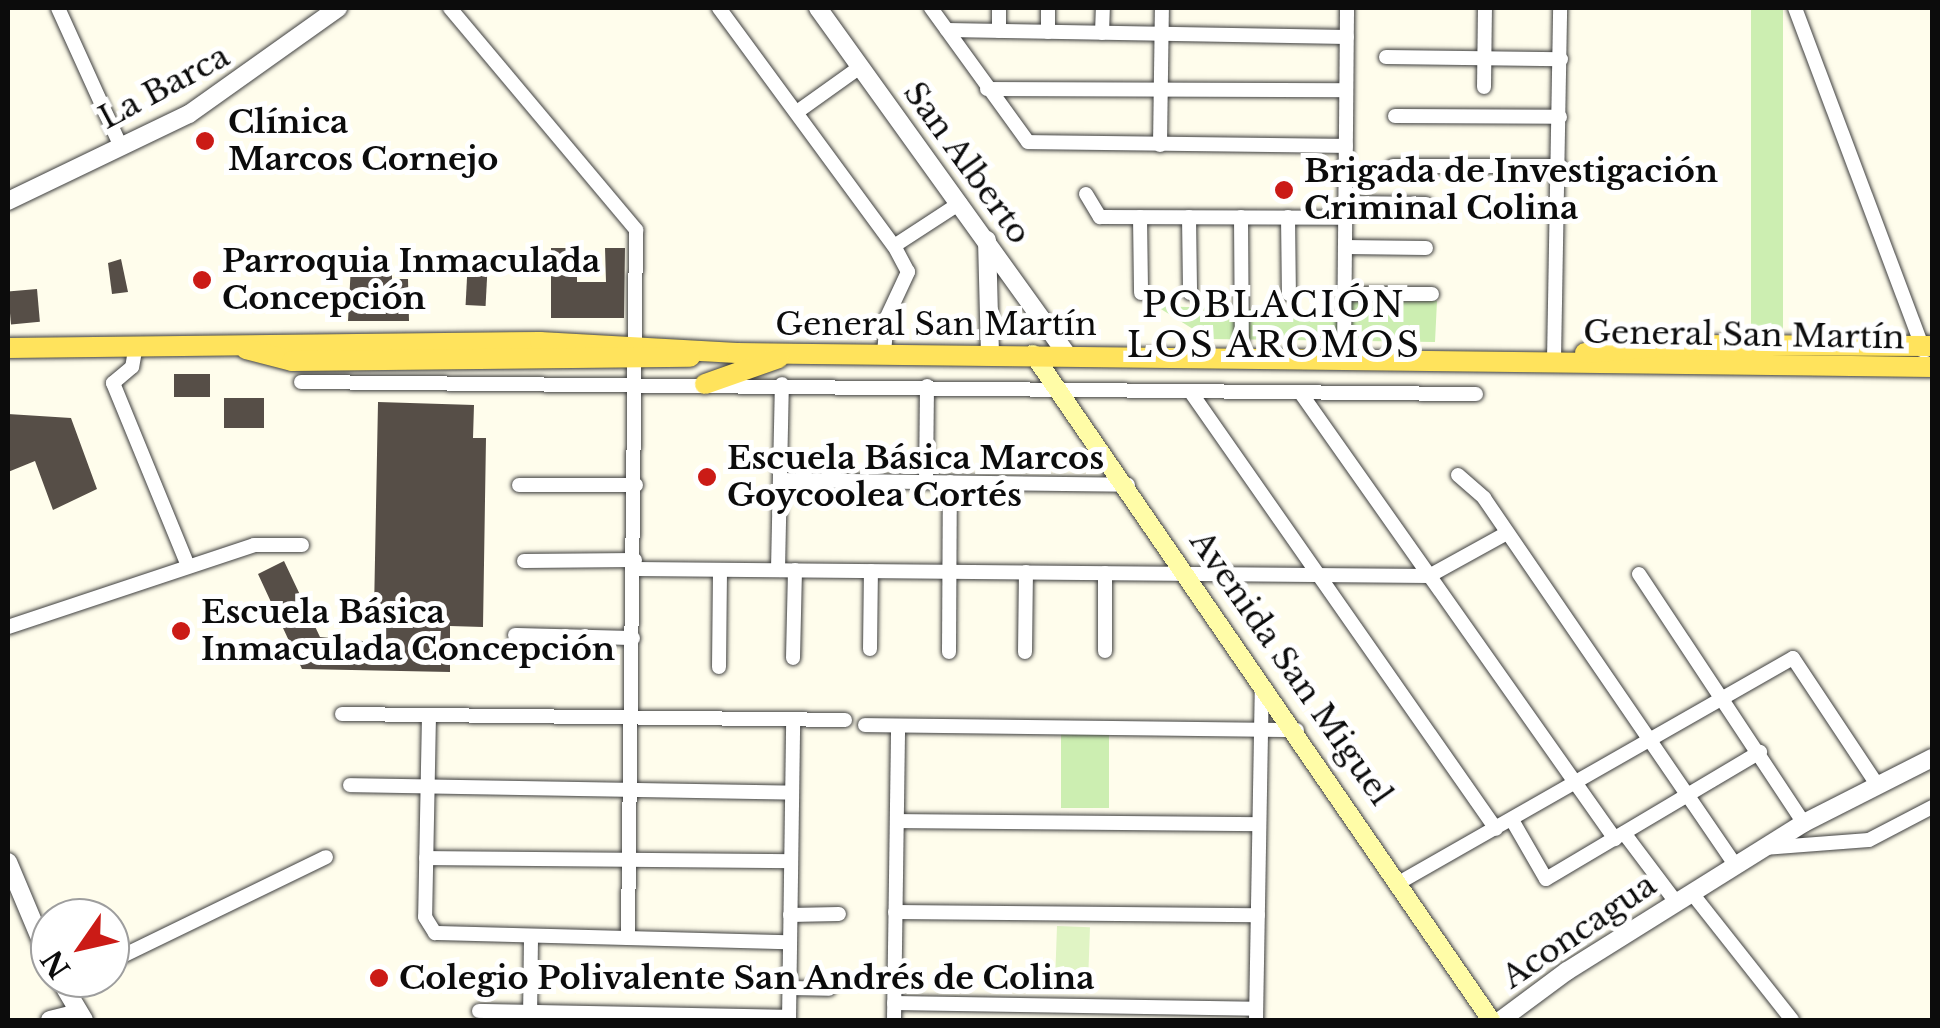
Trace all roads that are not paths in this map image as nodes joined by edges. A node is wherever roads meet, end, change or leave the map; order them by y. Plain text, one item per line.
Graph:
1 (58, 8) edge
2 (338, 8) edge
3 (450, 8) edge
4 (818, 8) edge
5 (931, 8) edge
6 (999, 8) edge
7 (1048, 8) edge
8 (1103, 8) edge
9 (1162, 8) edge
10 (1347, 8) edge
11 (1485, 8) edge
12 (1560, 8) edge
13 (1795, 8) edge
14 (728, 10) edge
15 (947, 30) junction
16 (999, 31) junction
17 (1048, 32) junction
18 (1102, 33) junction
19 (1161, 34) junction
20 (1347, 37) junction
21 (1386, 57) dead end
22 (1484, 58) junction
23 (1561, 59) junction
24 (860, 67) junction
25 (1484, 86) dead end
26 (988, 89) junction
27 (1161, 89) junction
28 (1346, 90) junction
29 (797, 112) junction
30 (1395, 116) dead end
31 (1560, 116) junction
32 (1160, 145) junction
33 (1346, 146) junction
34 (120, 147) junction
35 (1393, 166) dead end
36 (1560, 166) junction
37 (1086, 194) dead end
38 (8, 201) edge
39 (960, 203) junction
40 (1426, 204) dead end
41 (1345, 210) junction
42 (1140, 217) junction
43 (1189, 217) junction
44 (1240, 217) junction
45 (1288, 217) junction
46 (987, 240) junction
47 (894, 246) junction
48 (1345, 247) junction
49 (1426, 248) dead end
50 (1141, 292) dead end
51 (1190, 293) dead end
52 (1289, 294) dead end
53 (1344, 294) junction
54 (1432, 294) dead end
55 (1913, 317) junction
56 (1932, 318) edge
57 (136, 345) junction
58 (8, 348) edge
59 (795, 352) junction
60 (884, 353) junction
61 (990, 354) junction
62 (1034, 354) junction
63 (1067, 354) junction
64 (1242, 356) junction
65 (1344, 357) junction
66 (1929, 357) edge
67 (1554, 360) junction
68 (354, 362) junction
69 (638, 364) junction
70 (300, 382) dead end
71 (705, 384) junction
72 (782, 384) junction
73 (927, 386) junction
74 (1059, 388) junction
75 (1190, 391) junction
76 (1300, 392) junction
77 (1476, 394) dead end
78 (1458, 474) dead end
79 (780, 480) junction
80 (926, 482) junction
81 (950, 482) junction
82 (519, 485) dead end
83 (636, 485) junction
84 (1129, 485) junction
85 (1507, 533) junction
86 (302, 545) dead end
87 (524, 561) dead end
88 (634, 565) junction
89 (188, 566) junction
90 (720, 570) junction
91 (778, 570) junction
92 (796, 570) junction
93 (871, 571) junction
94 (948, 572) junction
95 (1026, 572) junction
96 (1104, 573) junction
97 (1190, 574) junction
98 (1639, 574) dead end
99 (1316, 575) junction
100 (1430, 576) junction
101 (8, 627) edge
102 (515, 636) dead end
103 (633, 638) junction
104 (870, 649) dead end
105 (949, 652) dead end
106 (1025, 652) dead end
107 (1105, 652) dead end
108 (793, 658) dead end
109 (719, 667) dead end
110 (1262, 678) junction
111 (1728, 700) junction
112 (342, 714) dead end
113 (428, 715) junction
114 (632, 718) junction
115 (792, 719) junction
116 (844, 720) dead end
117 (865, 725) dead end
118 (898, 726) junction
119 (1261, 730) junction
120 (1297, 730) junction
121 (1650, 743) junction
122 (1760, 752) junction
123 (1932, 758) edge
124 (427, 784) junction
125 (1574, 784) junction
126 (350, 785) dead end
127 (1878, 786) junction
128 (630, 789) junction
129 (792, 793) junction
130 (1687, 796) junction
131 (1932, 806) edge
132 (1512, 820) junction
133 (897, 821) junction
134 (1804, 823) junction
135 (1259, 824) junction
136 (1496, 829) junction
137 (1619, 836) junction
138 (1764, 848) junction
139 (326, 857) dead end
140 (426, 858) junction
141 (630, 860) junction
142 (791, 861) junction
143 (8, 862) edge
144 (1735, 866) junction
145 (1402, 881) junction
146 (1683, 897) junction
147 (896, 912) junction
148 (30, 914) edge
149 (839, 914) dead end
150 (790, 915) junction
151 (1258, 916) junction
152 (530, 936) junction
153 (628, 938) junction
154 (790, 942) junction
155 (130, 952) edge
156 (790, 988) junction
157 (828, 989) dead end
158 (894, 1004) junction
159 (479, 1011) dead end
160 (1256, 1014) edge
161 (81, 1017) edge
162 (530, 1017) edge
163 (789, 1019) edge
164 (50, 1020) edge
165 (894, 1020) edge
166 (1492, 1020) edge
167 (1501, 1020) edge
168 (1792, 1020) edge

1 - 34 street
2 - 34 street, La Barca
3 - 69 street
4 - 24 street, San Alberto
5 - 15 street
6 - 16 street
7 - 17 street
8 - 18 street
9 - 19 street
10 - 20 street
11 - 22 street
12 - 23 street
13 - 55 street
14 - 29 street
15 - 16 street
15 - 26 street
16 - 17 street
17 - 18 street
18 - 19 street
19 - 20 street
19 - 27 street
20 - 28 street
21 - 22 street
22 - 23 street
22 - 25 street
23 - 31 street
24 - 29 street
24 - 39 street, San Alberto
26 - 27 street
26 - 32 street
27 - 28 street
27 - 32 street
28 - 33 street
29 - 47 street
30 - 31 street
31 - 36 street
32 - 33 street
33 - 41 street
34 - 38 street, La Barca
35 - 36 street
36 - 67 street
37 - 42 street
39 - 46 street, San Alberto
39 - 47 street
40 - 41 street
41 - 45 street
41 - 48 street
42 - 43 street
42 - 50 street
43 - 44 street
43 - 51 street
44 - 45 street
44 - 64 street
45 - 52 street
46 - 61 street
46 - 63 street, San Alberto
47 - 60 street
48 - 49 street
48 - 53 street
53 - 54 street
53 - 65 street
55 - 56 street
55 - 66 street
57 - 58 main road, General San Martín
57 - 68 main road, General San Martín
57 - 89 street
59 - 60 main road, General San Martín
59 - 69 main road, General San Martín
59 - 71 main road
60 - 61 main road, General San Martín
61 - 62 main road, General San Martín
62 - 63 main road, General San Martín
62 - 74 main road, Avenida San Miguel
63 - 64 main road, General San Martín
64 - 65 main road, General San Martín
65 - 67 main road, General San Martín
66 - 67 main road, General San Martín
68 - 69 main road, General San Martín
68 - 70 street
69 - 71 street
69 - 83 street
71 - 72 street
72 - 73 street
72 - 79 street
73 - 74 street
73 - 80 street
74 - 75 street
74 - 84 main road, Avenida San Miguel
75 - 76 street
75 - 99 street
76 - 77 street
76 - 100 street
78 - 85 street
79 - 80 street
79 - 91 street
80 - 81 street
81 - 84 street
81 - 94 street
82 - 83 street
83 - 88 street
84 - 97 main road, Avenida San Miguel
85 - 100 street
85 - 121 street
86 - 89 street
87 - 88 street
88 - 90 street
88 - 103 street
89 - 101 street
90 - 91 street
90 - 109 street
91 - 92 street
92 - 93 street
92 - 108 street
93 - 94 street
93 - 104 street
94 - 95 street
94 - 105 street
95 - 96 street
95 - 106 street
96 - 97 street
96 - 107 street
97 - 99 street
97 - 110 main road, Avenida San Miguel
98 - 111 street
99 - 100 street
99 - 136 street
100 - 125 street
102 - 103 street
103 - 114 street
110 - 119 street
110 - 120 main road, Avenida San Miguel
111 - 121 street
111 - 122 street
111 - 127 street
112 - 113 street
113 - 114 street
113 - 124 street
114 - 115 street
114 - 128 street
115 - 116 street
115 - 129 street
117 - 118 street
118 - 119 street
118 - 133 street
119 - 120 street
119 - 135 street
120 - 145 main road, Avenida San Miguel
121 - 125 street
121 - 130 street
122 - 130 street
122 - 134 street
123 - 127 street, Aconcagua
124 - 126 street
124 - 128 street
124 - 140 street
125 - 132 street
125 - 137 street
127 - 134 street, Aconcagua
128 - 129 street
128 - 141 street
129 - 142 street
130 - 137 street
130 - 144 street
131 - 138 street
132 - 136 street
132 - 137 street
133 - 135 street
133 - 147 street
134 - 138 street, Aconcagua
135 - 151 street
136 - 145 street
137 - 146 street
138 - 144 street, Aconcagua
139 - 155 street
140 - 141 street
140 - 152 street
141 - 142 street
141 - 153 street
142 - 150 street
143 - 148 street
144 - 146 street, Aconcagua
145 - 166 main road, Avenida San Miguel
146 - 167 street, Aconcagua
146 - 168 street
147 - 151 street
147 - 158 street
149 - 150 street
150 - 154 street
151 - 160 street
152 - 153 street
152 - 162 street
153 - 154 street
154 - 156 street
156 - 157 street
156 - 163 street
158 - 160 street
158 - 165 street
159 - 162 street
161 - 164 street
162 - 163 street

